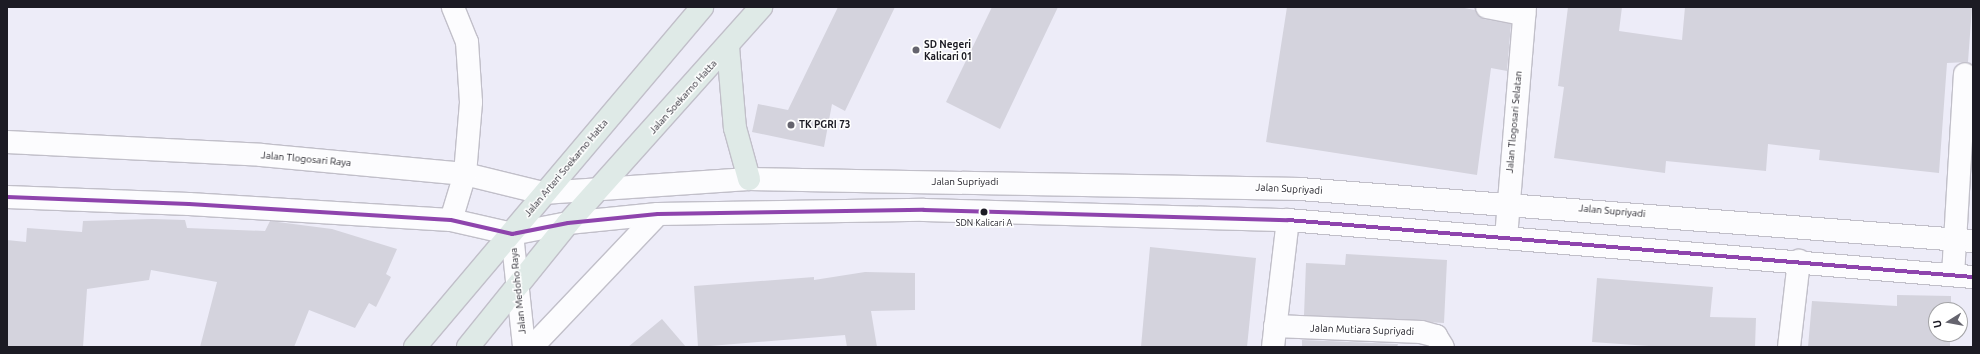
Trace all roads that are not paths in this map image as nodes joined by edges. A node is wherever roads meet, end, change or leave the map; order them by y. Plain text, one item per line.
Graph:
1 (453, 7) edge
2 (702, 7) edge
3 (761, 7) edge
4 (1487, 7) edge
5 (1524, 11) edge
6 (728, 47) junction
7 (1965, 74) dead end
8 (7, 142) edge
9 (465, 174) junction
10 (749, 179) junction
11 (925, 181) junction
12 (602, 186) junction
13 (543, 192) junction
14 (7, 197) edge
15 (1507, 202) junction
16 (924, 210) junction
17 (658, 214) junction
18 (451, 220) junction
19 (1288, 220) junction
20 (568, 223) junction
21 (512, 234) junction
22 (1506, 238) junction
23 (1965, 240) edge
24 (1799, 262) junction
25 (1963, 276) edge
26 (517, 287) junction
27 (1274, 337) edge
28 (415, 347) edge
29 (468, 347) edge
30 (524, 347) edge
31 (532, 347) edge
32 (1443, 347) edge
33 (1789, 347) edge

1 - 9 street
2 - 13 main road, Jalan Arteri Soekarno Hatta
3 - 6 main road, Jalan Soekarno Hatta
4 - 5 street
5 - 15 street, Jalan Tlogosari Selatan
6 - 10 main road
6 - 12 main road, Jalan Soekarno Hatta
7 - 23 street
8 - 9 street, Jalan Tlogosari Raya
9 - 13 street, Jalan Tlogosari Raya
9 - 18 street
10 - 11 street, Jalan Supriyadi
10 - 12 street, Jalan Supriyadi
11 - 15 street, Jalan Supriyadi
11 - 16 street
12 - 13 street, Jalan Tlogosari Raya
12 - 20 main road
13 - 21 main road, Jalan Arteri Soekarno Hatta
14 - 18 street
15 - 22 street, Jalan Tlogosari Selatan
15 - 23 street, Jalan Supriyadi
16 - 17 street
16 - 19 street
17 - 20 street
17 - 31 street
18 - 21 street
19 - 22 street
19 - 27 street, Jalan Mutiara Supriyadi
20 - 21 street
20 - 26 main road
21 - 26 street, Jalan Medoho Raya
21 - 28 main road, Jalan Arteri Soekarno Hatta
22 - 24 street
23 - 25 street
24 - 25 street
24 - 33 street
26 - 29 main road
26 - 30 street, Jalan Medoho Raya
27 - 32 street, Jalan Mutiara Supriyadi

